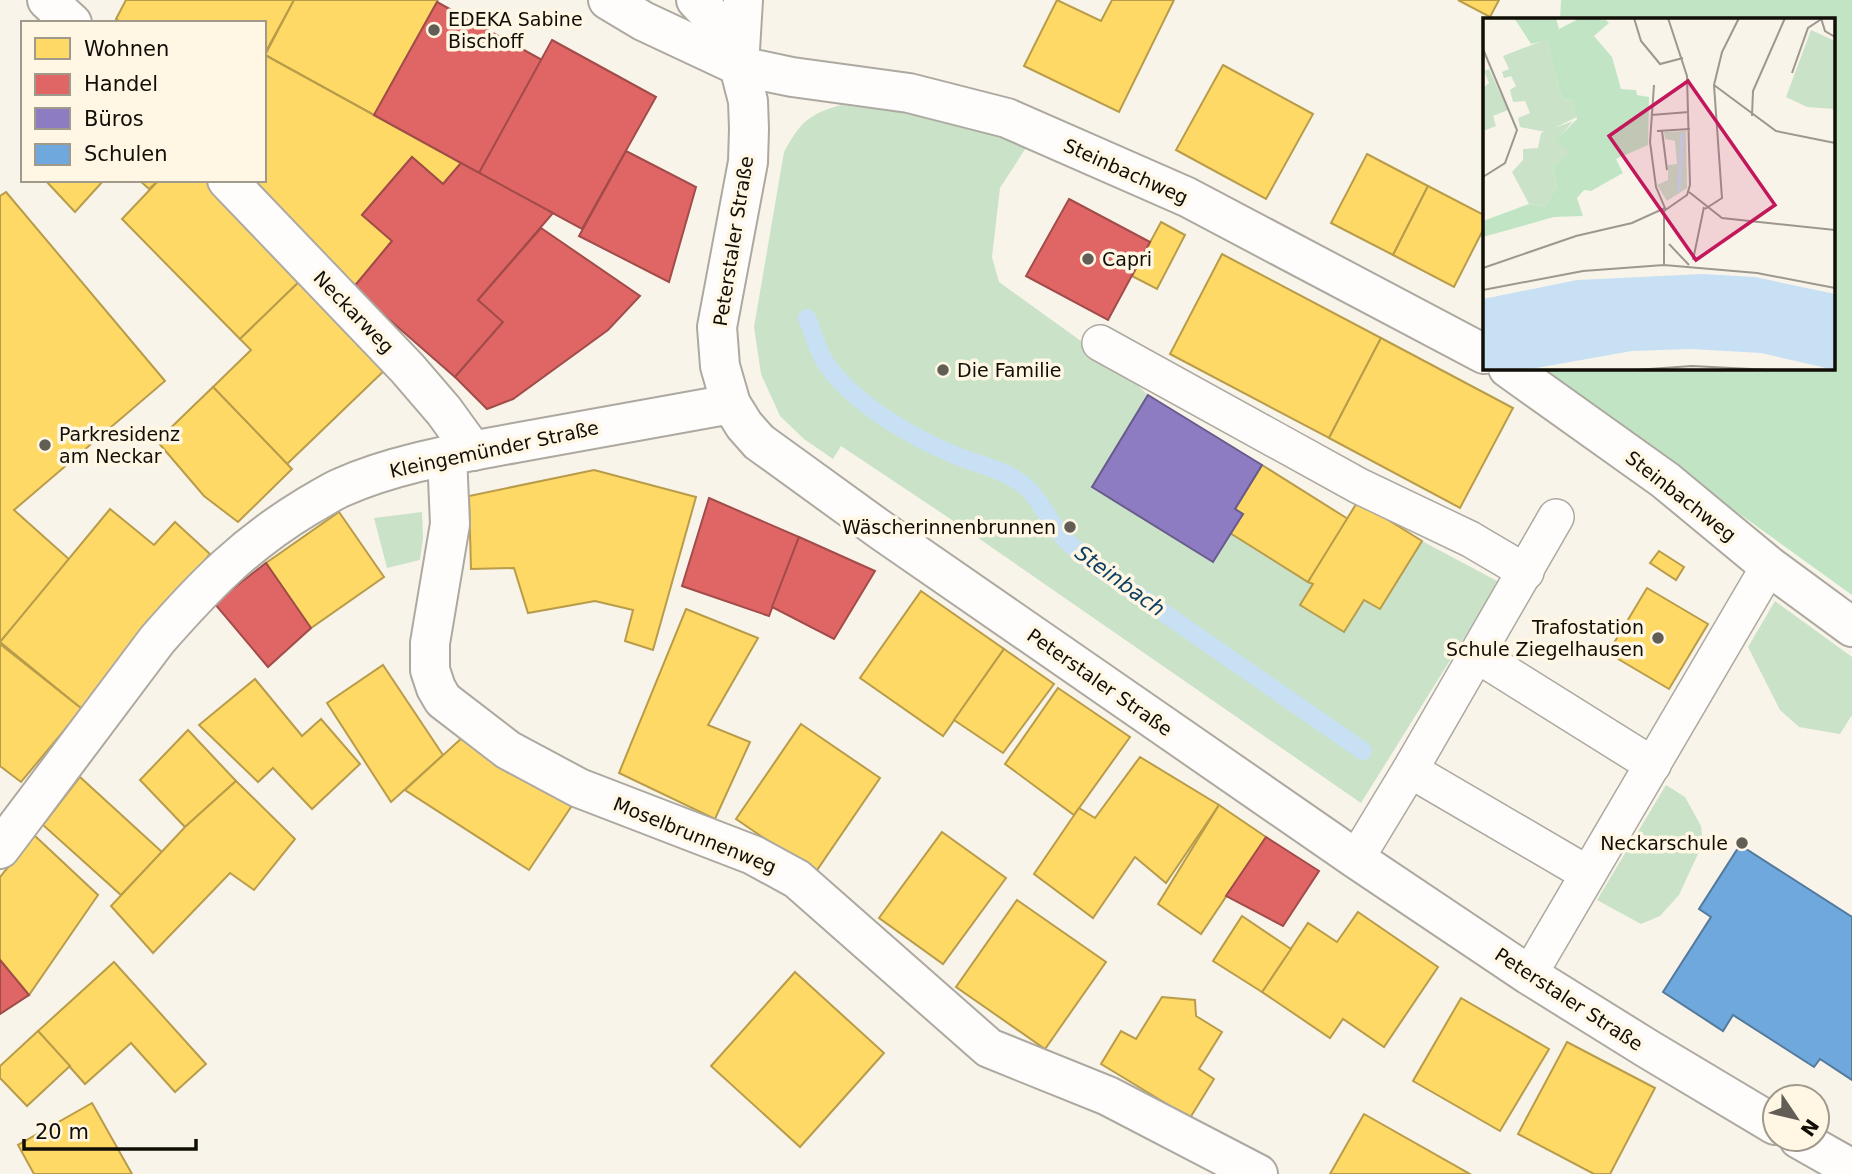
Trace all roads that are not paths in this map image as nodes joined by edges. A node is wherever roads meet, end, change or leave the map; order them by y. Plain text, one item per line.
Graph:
1 (47, 0) edge
2 (608, 0) edge
3 (696, 0) edge
4 (743, 0) edge
5 (70, 21) edge
6 (739, 66) junction
7 (229, 182) edge
8 (1101, 343) dead end
9 (1483, 354) edge
10 (1509, 369) edge
11 (731, 404) junction
12 (460, 453) junction
13 (1556, 517) dead end
14 (1769, 566) junction
15 (1526, 572) junction
16 (1852, 626) edge
17 (1477, 655) junction
18 (1653, 765) junction
19 (1410, 770) junction
20 (0, 849) edge
21 (1356, 859) junction
22 (1588, 874) junction
23 (1530, 975) junction
24 (1761, 1117) edge
25 (1824, 1153) edge
26 (1852, 1169) edge
27 (1258, 1174) edge

1 - 5 street
2 - 6 street
3 - 6 street, Peterstaler Straße
4 - 6 street
6 - 9 street, Steinbachweg
6 - 11 street, Peterstaler Straße
7 - 12 street, Neckarweg
8 - 15 lane
10 - 14 street, Steinbachweg
11 - 12 street, Kleingemünder Straße
11 - 21 street, Peterstaler Straße
12 - 20 street, Kleingemünder Straße
12 - 27 street, Moselbrunnenweg
13 - 15 lane
14 - 16 street, Steinbachweg
14 - 18 lane
15 - 17 lane
17 - 18 lane
17 - 19 lane
18 - 22 lane
19 - 21 lane
19 - 22 lane
21 - 23 street, Peterstaler Straße
22 - 23 lane
23 - 24 street, Peterstaler Straße
25 - 26 street

